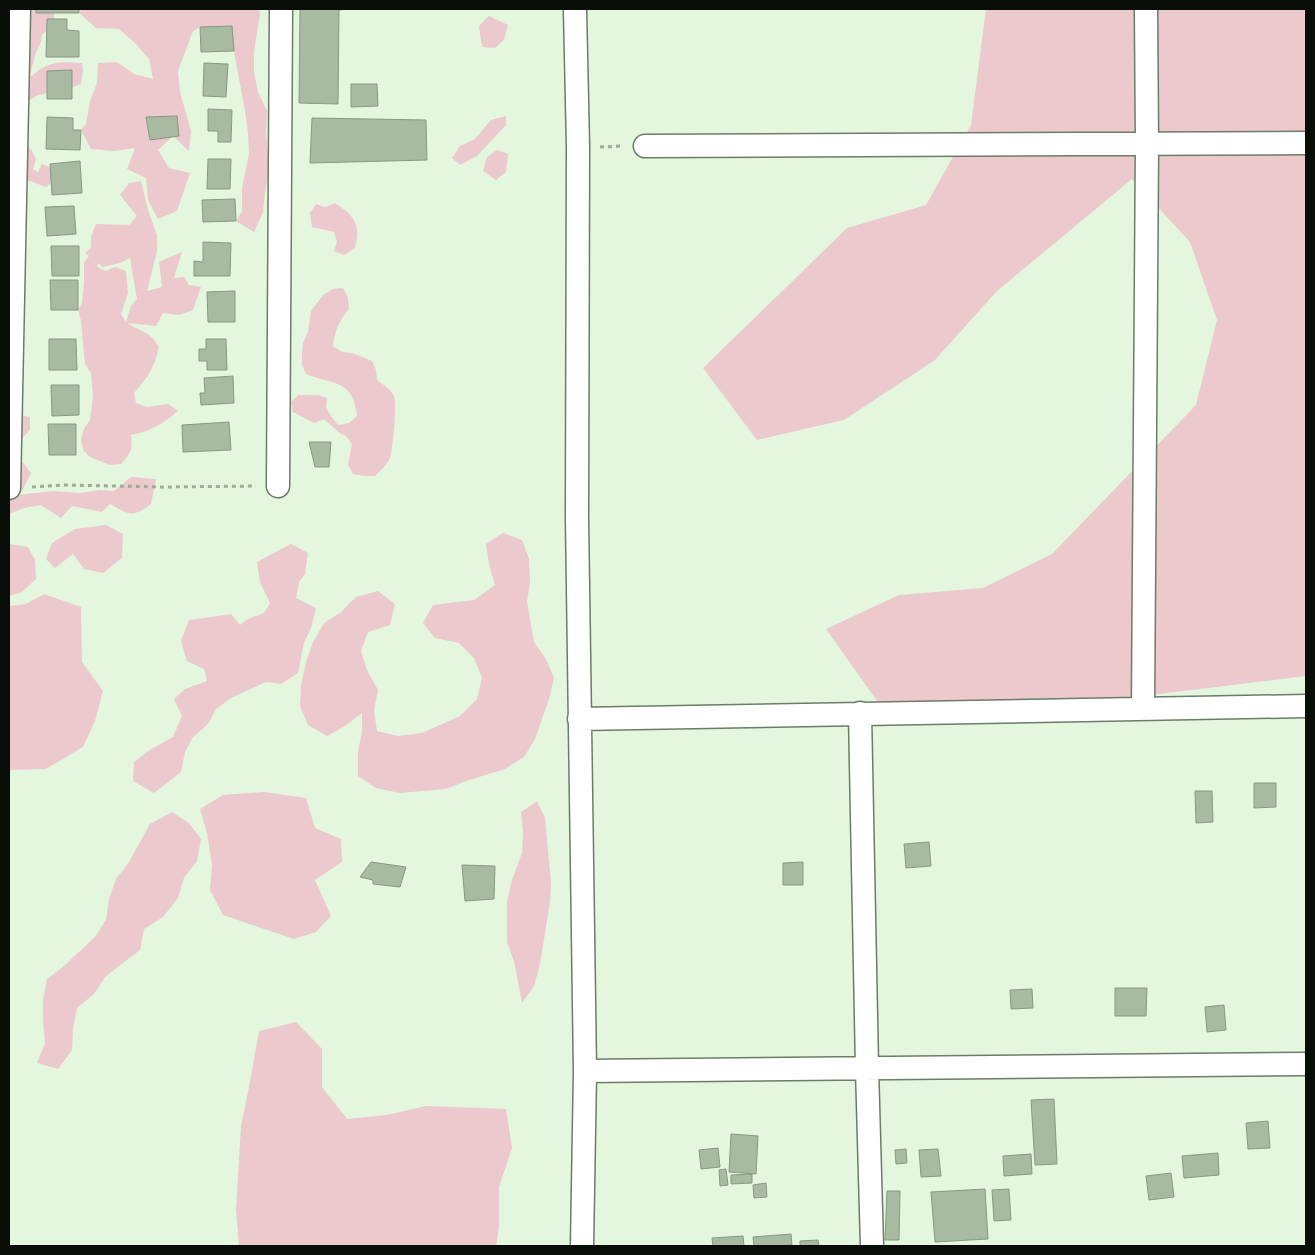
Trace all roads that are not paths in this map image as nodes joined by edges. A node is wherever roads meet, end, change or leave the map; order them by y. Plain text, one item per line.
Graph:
1 (19, 9) edge
2 (281, 9) edge
3 (575, 9) edge
4 (1146, 9) edge
5 (1306, 143) edge
6 (1147, 144) junction
7 (645, 146) road end
8 (278, 486) road end
9 (9, 488) edge
10 (1306, 706) edge
11 (1143, 708) junction
12 (860, 714) junction
13 (579, 719) junction
14 (1306, 1064) edge
15 (867, 1068) junction
16 (585, 1071) junction
17 (582, 1246) edge
18 (872, 1246) edge

1 - 9 street
2 - 8 street
3 - 13 street
4 - 6 street
5 - 6 street
6 - 7 street
6 - 11 street
10 - 11 street
11 - 12 street
12 - 13 street
12 - 15 street
13 - 16 street
14 - 15 street
15 - 16 street
15 - 18 street
16 - 17 street

